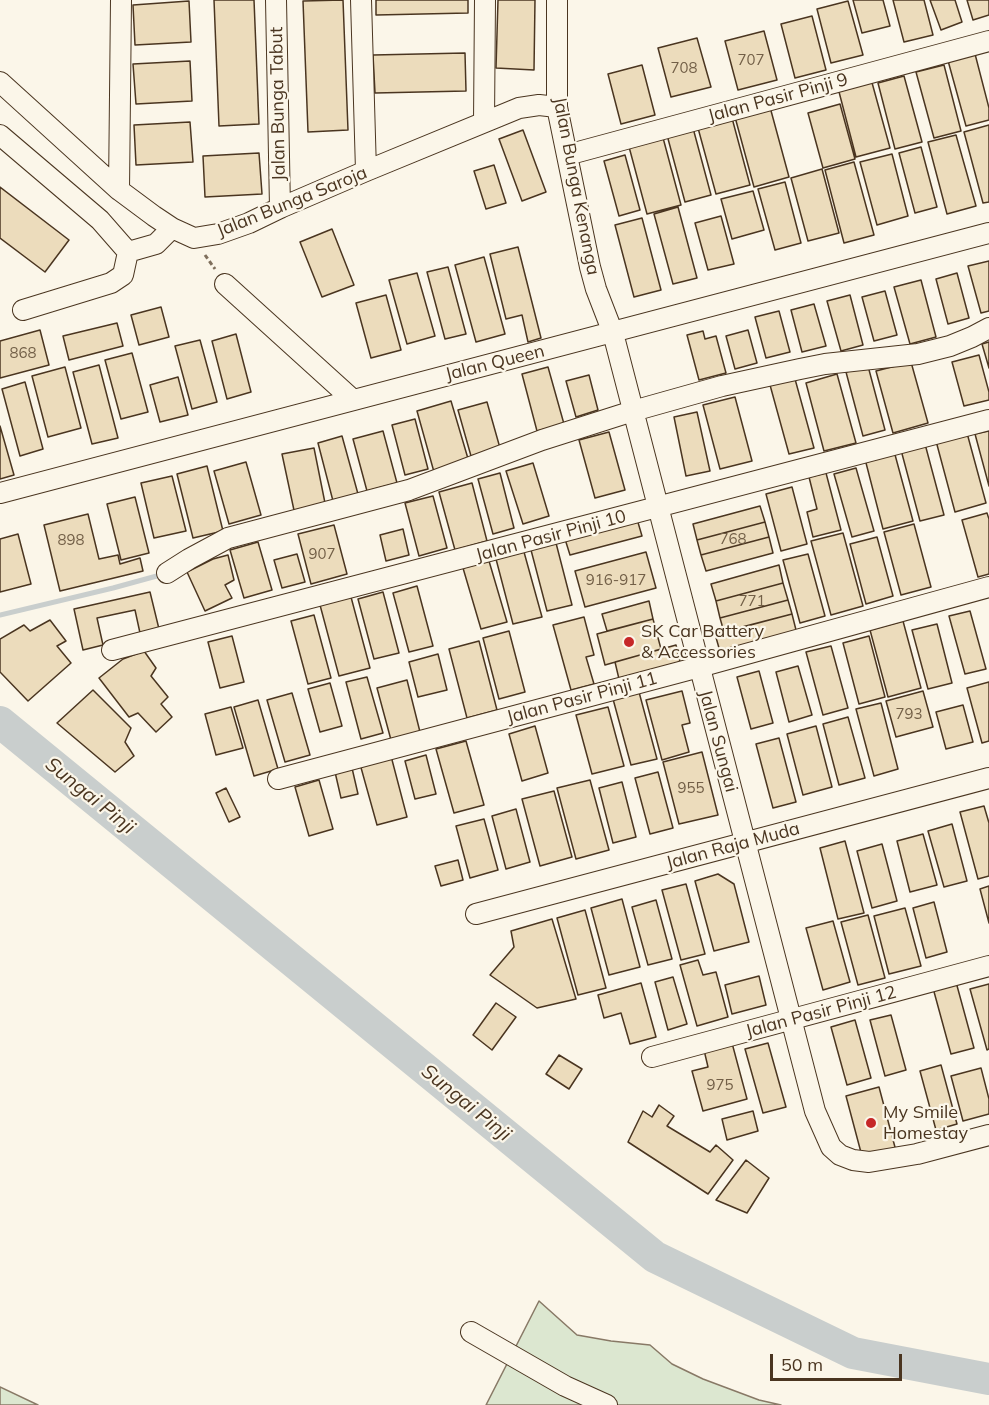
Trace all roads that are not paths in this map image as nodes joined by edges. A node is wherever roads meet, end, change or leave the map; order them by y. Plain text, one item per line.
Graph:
1 (121, 0) edge
2 (276, 0) edge
3 (361, 0) edge
4 (485, 0) edge
5 (558, 0) edge
6 (989, 41) edge
7 (2, 88) edge
8 (556, 107) junction
9 (484, 122) junction
10 (0, 135) edge
11 (567, 155) junction
12 (366, 171) junction
13 (119, 190) junction
14 (280, 208) junction
15 (172, 228) junction
16 (989, 232) edge
17 (128, 252) junction
18 (225, 284) road end
19 (23, 310) dead end
20 (989, 328) edge
21 (613, 333) junction
22 (353, 400) junction
23 (633, 411) junction
24 (989, 420) edge
25 (0, 493) edge
26 (658, 508) junction
27 (167, 573) dead end
28 (989, 587) edge
29 (112, 650) dead end
30 (699, 667) junction
31 (989, 778) edge
32 (278, 779) dead end
33 (745, 843) junction
34 (476, 914) dead end
35 (989, 966) edge
36 (791, 1020) junction
37 (652, 1057) dead end
38 (989, 1135) edge
39 (471, 1332) dead end
40 (607, 1405) edge

1 - 13 street
2 - 14 street, Jalan Bunga Tabut
3 - 12 street
4 - 9 street
5 - 8 street, Jalan Bunga Kenanga
6 - 11 street, Jalan Pasir Pinji 9
7 - 13 street, Jalan Bunga Saroja
8 - 9 street, Jalan Bunga Saroja
8 - 11 street, Jalan Bunga Kenanga
9 - 12 street, Jalan Bunga Saroja
10 - 17 street
11 - 21 street, Jalan Bunga Kenanga
12 - 14 street, Jalan Bunga Saroja
13 - 15 street, Jalan Bunga Saroja
14 - 15 street, Jalan Bunga Saroja
15 - 17 street
16 - 21 street, Jalan Queen
17 - 19 street
18 - 22 street
20 - 23 street
21 - 22 street, Jalan Queen
21 - 23 street, Jalan Sungai
22 - 25 street, Jalan Queen
23 - 26 street, Jalan Sungai
23 - 27 street
24 - 26 street, Jalan Pasir Pinji 10
26 - 29 street, Jalan Pasir Pinji 10
26 - 30 street, Jalan Sungai
28 - 30 street, Jalan Pasir Pinji 11
30 - 32 street, Jalan Pasir Pinji 11
30 - 33 street, Jalan Sungai
31 - 33 street, Jalan Raja Muda
33 - 34 street, Jalan Raja Muda
33 - 36 street, Jalan Sungai
35 - 36 street, Jalan Pasir Pinji 12
36 - 37 street, Jalan Pasir Pinji 12
36 - 38 street, Jalan Sungai
39 - 40 street

